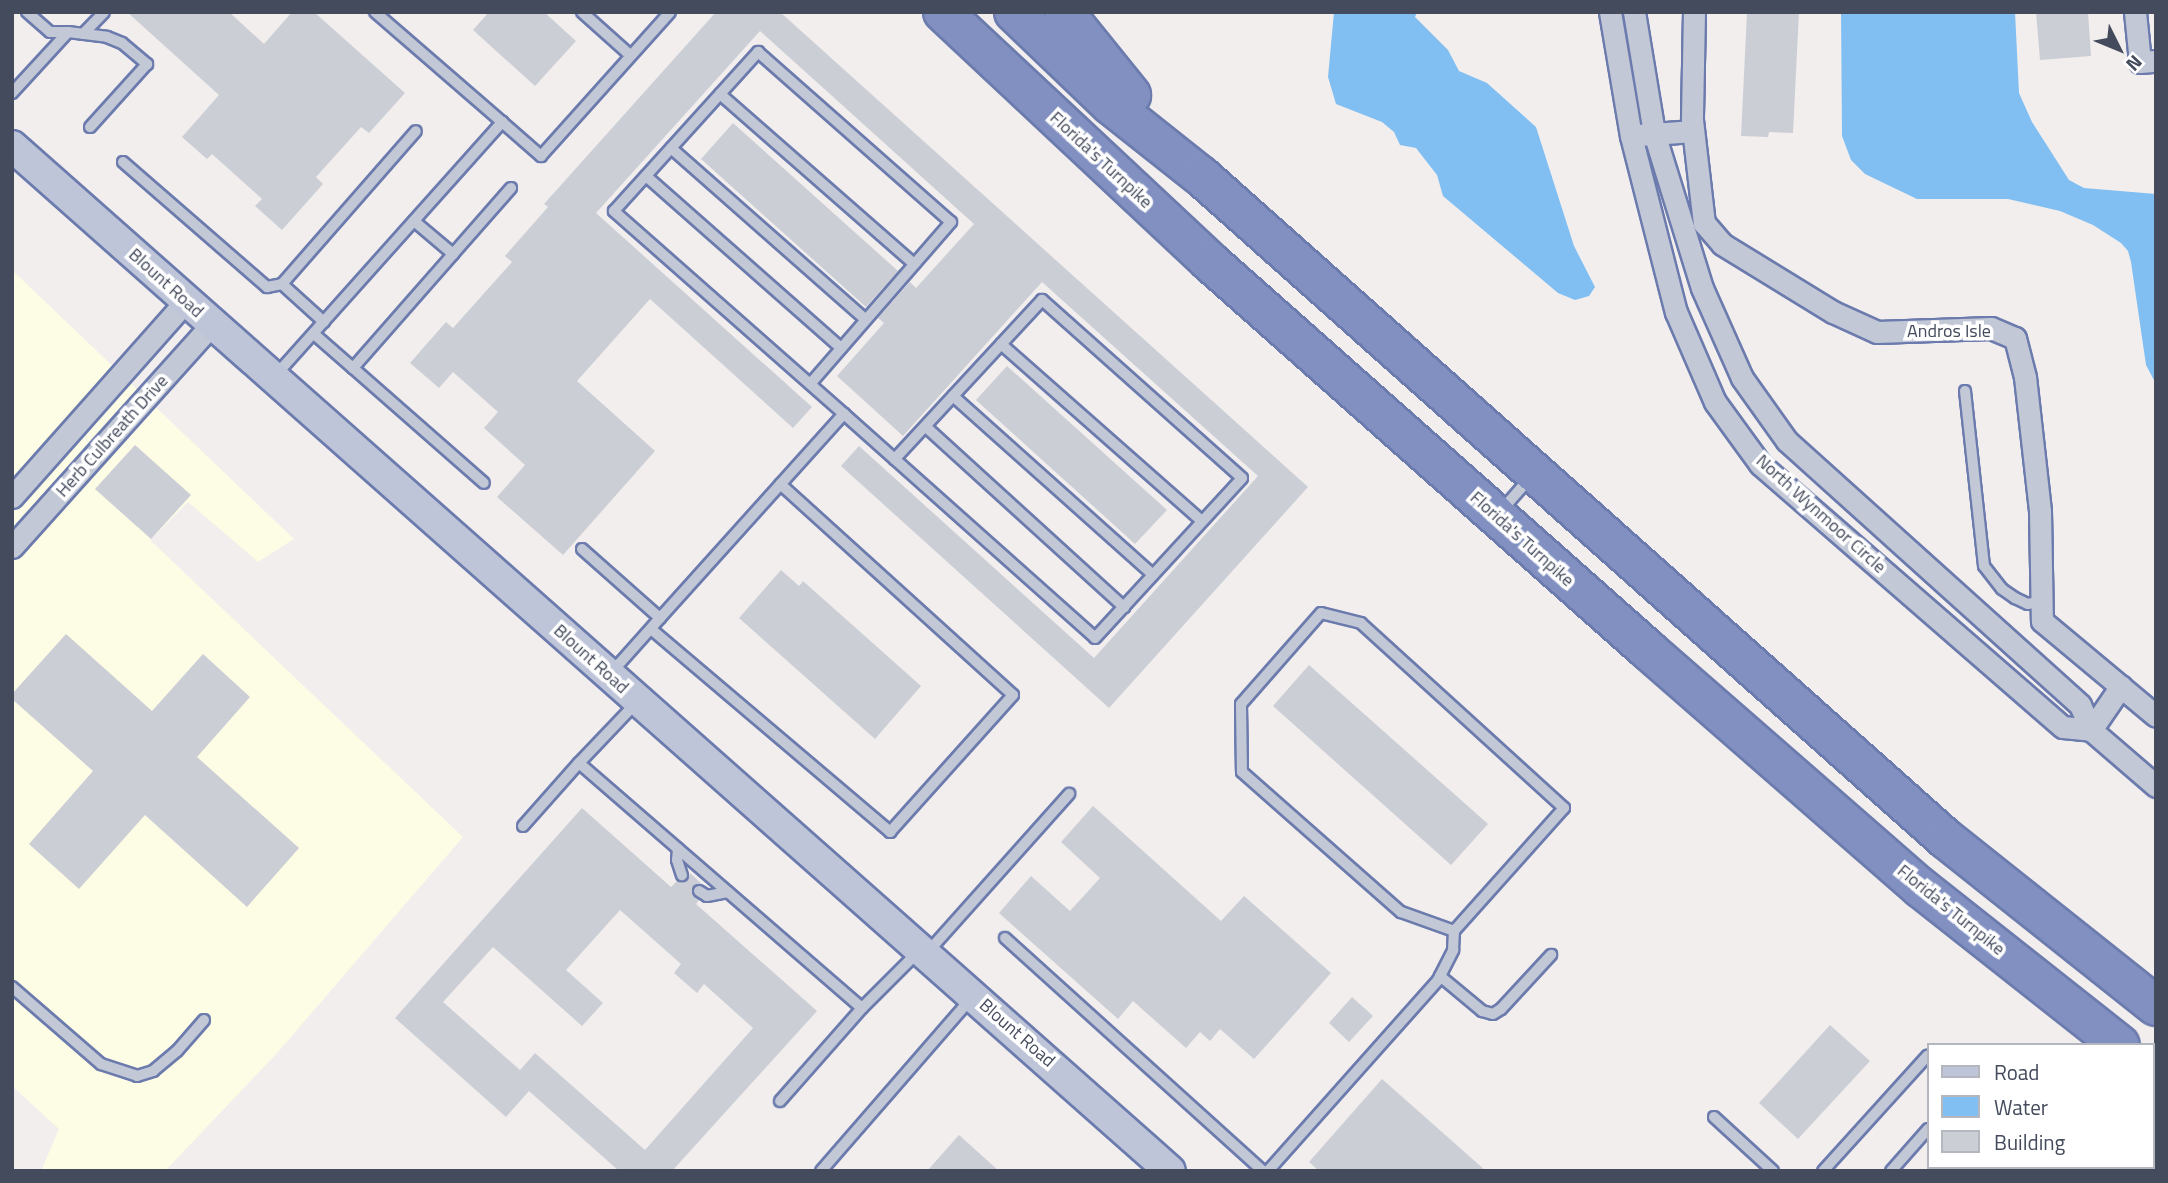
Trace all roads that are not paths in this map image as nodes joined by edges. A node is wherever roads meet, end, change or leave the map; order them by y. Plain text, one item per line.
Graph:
1 (27, 12) edge
2 (104, 12) edge
3 (375, 12) edge
4 (582, 12) edge
5 (670, 12) edge
6 (943, 12) edge
7 (1014, 12) edge
8 (1064, 12) edge
9 (1610, 12) edge
10 (1634, 12) edge
11 (1695, 12) edge
12 (2135, 12) edge
13 (68, 32) junction
14 (83, 34) junction
15 (630, 55) junction
16 (2156, 61) edge
17 (12, 93) edge
18 (720, 94) junction
19 (502, 122) junction
20 (90, 127) dead end
21 (416, 131) dead end
22 (1693, 131) junction
23 (1654, 133) junction
24 (1631, 136) junction
25 (12, 146) edge
26 (671, 148) junction
27 (124, 162) dead end
28 (646, 176) junction
29 (1201, 176) junction
30 (511, 188) dead end
31 (414, 221) junction
32 (453, 254) junction
33 (914, 264) junction
34 (282, 284) junction
35 (186, 301) junction
36 (865, 319) junction
37 (324, 321) junction
38 (212, 324) junction
39 (314, 334) junction
40 (1001, 344) junction
41 (841, 348) junction
42 (353, 368) junction
43 (273, 378) junction
44 (811, 383) junction
45 (1965, 391) dead end
46 (953, 396) junction
47 (844, 414) junction
48 (926, 426) junction
49 (895, 460) junction
50 (1536, 471) junction
51 (484, 484) dead end
52 (780, 484) junction
53 (12, 497) edge
54 (1496, 516) junction
55 (1202, 521) junction
56 (12, 547) edge
57 (582, 549) dead end
58 (1153, 575) junction
59 (2042, 601) junction
60 (1124, 607) junction
61 (660, 618) junction
62 (651, 628) junction
63 (609, 675) junction
64 (2120, 686) junction
65 (638, 701) junction
66 (2156, 716) edge
67 (2091, 730) junction
68 (579, 763) junction
69 (2156, 786) edge
70 (1069, 794) dead end
71 (523, 826) dead end
72 (678, 849) junction
73 (682, 875) dead end
74 (699, 891) dead end
75 (728, 892) junction
76 (1454, 931) junction
77 (1005, 938) dead end
78 (924, 951) junction
79 (1551, 955) dead end
80 (1440, 976) junction
81 (12, 987) edge
82 (974, 995) junction
83 (2156, 1006) edge
84 (862, 1008) junction
85 (204, 1020) dead end
86 (2117, 1043) edge
87 (1926, 1057) edge
88 (780, 1101) dead end
89 (1714, 1117) dead end
90 (1926, 1131) edge
91 (821, 1171) edge
92 (1170, 1171) edge
93 (1263, 1171) edge
94 (1268, 1171) edge
95 (1773, 1171) edge
96 (1823, 1171) edge
97 (1891, 1171) edge

1 - 13 lane
2 - 14 lane
3 - 19 lane
4 - 15 lane
5 - 15 lane
6 - 54 highway, Florida's Turnpike
7 - 29 highway
8 - 29 highway
9 - 24 street, North Wynmoor Circle
10 - 23 street, North Wynmoor Circle
11 - 22 street, Andros Isle
12 - 16 street
13 - 14 lane
13 - 17 lane
14 - 20 lane
15 - 19 lane
18 - 26 lane
18 - 33 lane
18 - 33 lane
19 - 31 lane
21 - 34 lane
22 - 23 street
22 - 59 street, Andros Isle
23 - 24 street
23 - 67 street, North Wynmoor Circle
24 - 67 street, North Wynmoor Circle
25 - 35 street, Blount Road
26 - 28 lane
26 - 36 lane
27 - 34 lane
28 - 41 lane
28 - 44 lane
29 - 50 highway
30 - 32 lane
31 - 32 lane
31 - 37 lane
32 - 42 lane
33 - 36 lane
34 - 37 lane
35 - 38 street, Blount Road
35 - 53 street, Herb Culbreath Drive
36 - 41 lane
37 - 39 lane
38 - 43 street, Blount Road
38 - 56 street, Herb Culbreath Drive
39 - 42 lane
39 - 43 lane
40 - 46 lane
40 - 55 lane
40 - 55 lane
41 - 44 lane
42 - 51 lane
43 - 63 street, Blount Road
44 - 47 lane
45 - 59 lane
46 - 48 lane
46 - 58 lane
47 - 49 lane
47 - 52 lane
48 - 49 lane
48 - 60 lane
49 - 60 lane
50 - 54 lane
50 - 83 highway
52 - 61 lane
52 - 62 lane
54 - 86 highway, Florida's Turnpike
55 - 58 lane
57 - 61 lane
58 - 60 lane
59 - 64 street, Andros Isle
61 - 62 lane
62 - 63 lane
63 - 65 street, Blount Road
64 - 66 street, Andros Isle
64 - 67 street
65 - 68 lane
65 - 78 street, Blount Road
67 - 69 street, North Wynmoor Circle
68 - 71 lane
68 - 72 lane
70 - 78 lane
72 - 73 lane
72 - 75 lane
74 - 75 lane
75 - 84 lane
76 - 76 lane
76 - 80 lane
77 - 93 lane
78 - 82 street, Blount Road
78 - 84 lane
79 - 80 lane
80 - 94 lane
81 - 85 lane
82 - 91 lane
82 - 92 street, Blount Road
84 - 88 lane
87 - 96 lane
89 - 95 lane
90 - 97 lane

